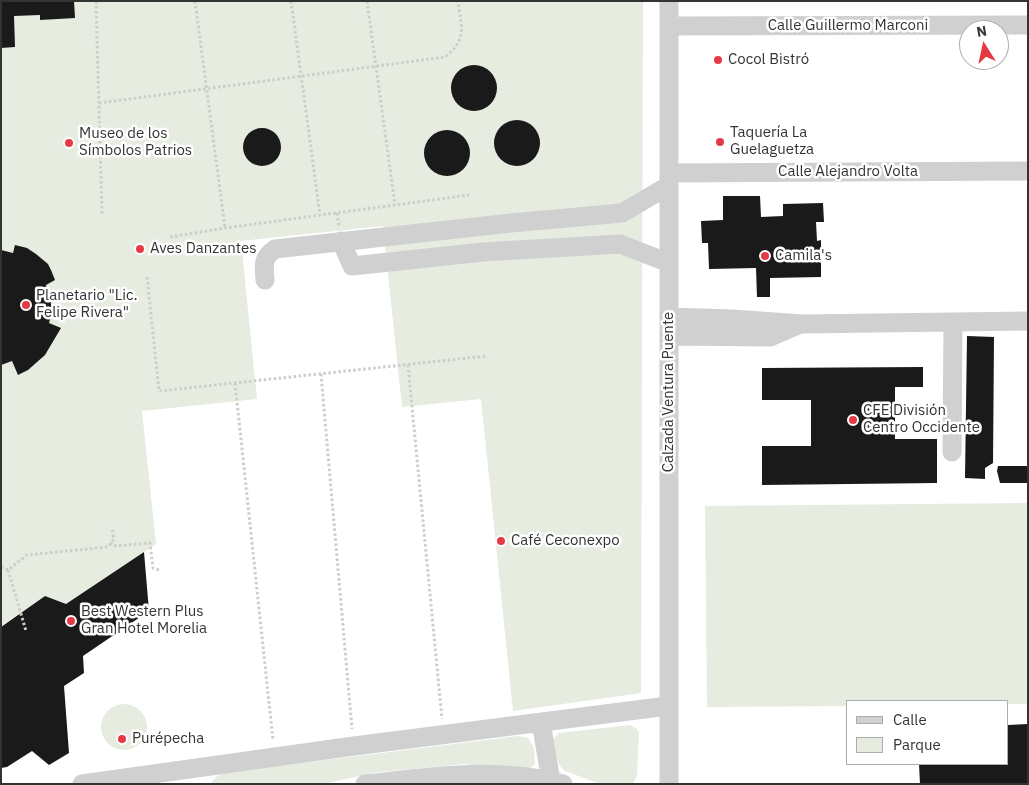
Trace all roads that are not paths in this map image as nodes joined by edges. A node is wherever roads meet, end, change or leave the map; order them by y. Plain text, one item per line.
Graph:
1 (669, 1) edge
2 (1028, 25) edge
3 (669, 26) junction
4 (1028, 171) edge
5 (669, 178) junction
6 (341, 241) junction
7 (669, 268) junction
8 (265, 280) dead end
9 (1028, 321) edge
10 (952, 322) junction
11 (669, 327) junction
12 (952, 452) dead end
13 (669, 703) junction
14 (541, 722) junction
15 (198, 776) edge
16 (110, 782) edge
17 (557, 782) edge
18 (82, 784) edge
19 (365, 784) edge
20 (669, 784) edge

1 - 3 street, Calzada Ventura Puente
2 - 3 street, Calle Guillermo Marconi
3 - 5 street, Calzada Ventura Puente
4 - 5 street, Calle Alejandro Volta
5 - 6 street
5 - 7 street, Calzada Ventura Puente
6 - 7 street
6 - 8 street
7 - 11 street, Calzada Ventura Puente
9 - 10 street
10 - 11 street
10 - 12 street
11 - 13 street, Calzada Ventura Puente
13 - 14 street
13 - 20 street, Calzada Ventura Puente
14 - 15 street
14 - 17 street
15 - 16 street
16 - 18 street
17 - 19 street

